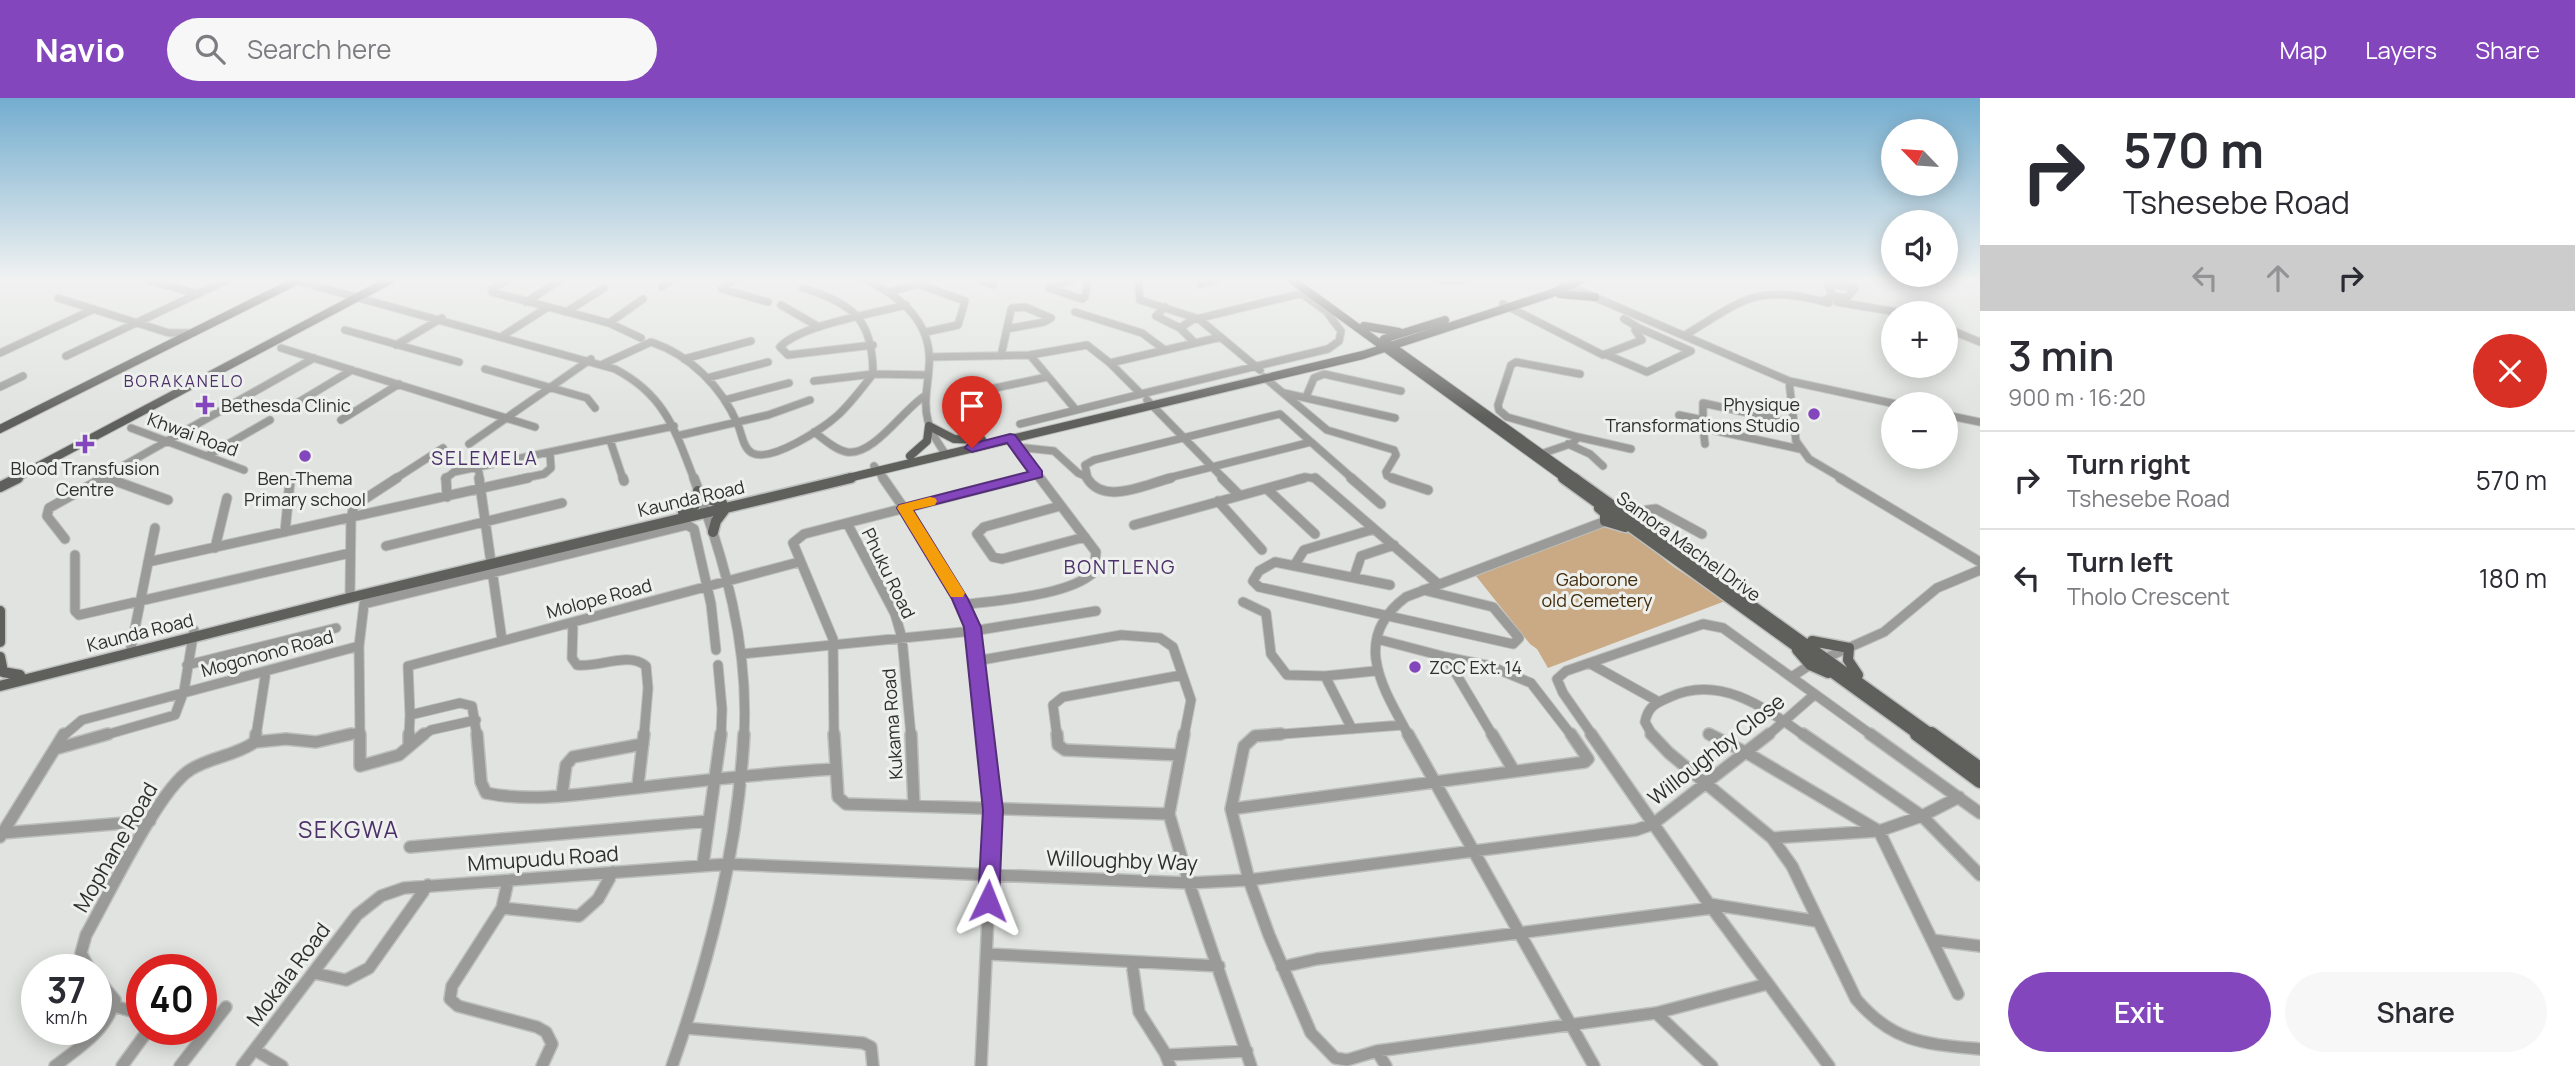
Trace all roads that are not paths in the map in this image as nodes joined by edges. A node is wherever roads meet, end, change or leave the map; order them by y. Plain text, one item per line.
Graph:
1 (59, 325) edge
2 (130, 325) edge
3 (146, 325) edge
4 (207, 325) edge
5 (310, 325) edge
6 (430, 325) edge
7 (468, 325) edge
8 (519, 325) edge
9 (614, 325) edge
10 (816, 325) edge
11 (826, 325) edge
12 (865, 325) edge
13 (921, 325) edge
14 (958, 325) edge
15 (1008, 325) edge
16 (1029, 325) edge
17 (1117, 325) edge
18 (1174, 325) edge
19 (1184, 325) edge
20 (1207, 325) edge
21 (1338, 325) edge
22 (1343, 325) edge
23 (1345, 325) edge
24 (1441, 325) edge
25 (1445, 325) edge
26 (1546, 325) edge
27 (1634, 325) edge
28 (1661, 325) edge
29 (1701, 325) edge
30 (819, 327) junction
31 (1180, 328) junction
32 (1639, 328) junction
33 (345, 330) dead end
34 (1007, 330) junction
35 (193, 332) junction
36 (926, 332) junction
37 (169, 333) junction
38 (1412, 334) junction
39 (1958, 334) edge
40 (504, 335) junction
41 (1685, 335) junction
42 (1221, 337) junction
43 (641, 338) dead end
44 (175, 341) junction
45 (751, 341) dead end
46 (1361, 341) junction
47 (1980, 342) edge
48 (280, 343) junction
49 (1195, 343) junction
50 (657, 344) joint
51 (1382, 344) junction
52 (396, 345) junction
53 (873, 345) junction
54 (1165, 350) junction
55 (0, 352) edge
56 (1605, 354) junction
57 (1030, 355) junction
58 (66, 356) dead end
59 (1001, 356) junction
60 (930, 357) junction
61 (314, 358) junction
62 (591, 359) junction
63 (684, 359) junction
64 (1413, 360) junction
65 (1400, 361) junction
66 (459, 362) dead end
67 (768, 362) dead end
68 (603, 363) junction
69 (1110, 363) junction
70 (485, 369) dead end
71 (352, 370) junction
72 (1262, 373) junction
73 (873, 374) junction
74 (1580, 374) dead end
75 (928, 375) junction
76 (23, 376) dead end
77 (1047, 377) junction
78 (707, 378) junction
79 (1789, 380) junction
80 (814, 381) dead end
81 (789, 383) dead end
82 (398, 384) junction
83 (0, 387) edge
84 (550, 388) junction
85 (995, 388) dead end
86 (1401, 391) dead end
87 (1281, 392) junction
88 (926, 396) junction
89 (1306, 397) junction
90 (1146, 399) junction
91 (725, 400) junction
92 (810, 400) dead end
93 (1881, 401) edge
94 (297, 402) dead end
95 (595, 408) dead end
96 (1076, 410) junction
97 (1679, 415) dead end
98 (1958, 417) edge
99 (507, 418) junction
100 (1395, 418) dead end
101 (270, 420) dead end
102 (341, 420) dead end
103 (1980, 422) edge
104 (737, 423) junction
105 (1794, 423) junction
106 (130, 424) junction
107 (1020, 424) dead end
108 (1689, 425) dead end
109 (674, 426) junction
110 (929, 426) junction
111 (535, 427) dead end
112 (1, 428) edge
113 (1703, 428) junction
114 (814, 432) junction
115 (677, 436) junction
116 (1578, 437) junction
117 (1183, 438) junction
118 (610, 440) junction
119 (166, 441) junction
120 (1313, 441) junction
121 (972, 442) junction
122 (1013, 442) junction
123 (469, 444) dead end
124 (1568, 444) junction
125 (1705, 444) dead end
126 (443, 448) dead end
127 (1630, 449) dead end
128 (1800, 449) junction
129 (550, 453) junction
130 (945, 453) junction
131 (1538, 455) junction
132 (207, 456) junction
133 (909, 456) junction
134 (1210, 466) junction
135 (1602, 466) dead end
136 (478, 467) junction
137 (876, 468) junction
138 (244, 470) dead end
139 (1037, 474) junction
140 (105, 477) junction
141 (1087, 477) junction
142 (289, 481) dead end
143 (624, 481) dead end
144 (0, 487) edge
145 (480, 489) junction
146 (1267, 489) junction
147 (1428, 490) dead end
148 (1586, 494) junction
149 (1239, 495) junction
150 (447, 497) junction
151 (227, 498) dead end
152 (168, 500) dead end
153 (1219, 501) junction
154 (702, 502) junction
155 (562, 503) dead end
156 (1381, 504) dead end
157 (724, 506) junction
158 (1060, 506) junction
159 (904, 508) junction
160 (685, 514) junction
161 (1622, 515) junction
162 (351, 518) junction
163 (1605, 521) junction
164 (485, 522) junction
165 (847, 523) junction
166 (1135, 525) dead end
167 (155, 528) dead end
168 (1374, 529) junction
169 (712, 530) junction
170 (285, 532) junction
171 (1315, 534) dead end
172 (1702, 534) dead end
173 (1085, 537) junction
174 (65, 539) dead end
175 (1652, 541) junction
176 (386, 545) dead end
177 (1394, 545) junction
178 (215, 548) junction
179 (1262, 550) dead end
180 (350, 553) junction
181 (75, 555) dead end
182 (148, 562) junction
183 (799, 562) junction
184 (1980, 562) edge
185 (491, 566) junction
186 (1294, 566) junction
187 (1980, 570) edge
188 (1354, 577) junction
189 (729, 581) junction
190 (1438, 583) junction
191 (1390, 584) dead end
192 (709, 586) junction
193 (1423, 590) junction
194 (350, 592) junction
195 (140, 601) junction
196 (1243, 602) dead end
197 (963, 605) junction
198 (0, 611) edge
199 (1096, 611) dead end
200 (1385, 615) junction
201 (573, 622) junction
202 (336, 628) dead end
203 (973, 631) junction
204 (193, 634) junction
205 (1792, 637) junction
206 (902, 638) junction
207 (1377, 639) junction
208 (502, 640) junction
209 (0, 642) edge
210 (833, 644) junction
211 (359, 646) junction
212 (1849, 648) junction
213 (131, 650) junction
214 (716, 650) dead end
215 (742, 654) junction
216 (0, 657) edge
217 (1446, 657) junction
218 (976, 661) junction
219 (1819, 662) junction
220 (1589, 663) junction
221 (187, 665) junction
222 (718, 665) dead end
223 (265, 671) junction
224 (1375, 671) junction
225 (1182, 675) junction
226 (1325, 676) junction
227 (1793, 676) junction
228 (23, 677) junction
229 (0, 679) edge
230 (1863, 683) junction
231 (0, 689) edge
232 (184, 691) junction
233 (1815, 694) junction
234 (1659, 702) junction
235 (410, 715) junction
236 (475, 715) junction
237 (1785, 722) junction
238 (1403, 724) junction
239 (1352, 729) junction
240 (360, 732) junction
241 (1709, 734) dead end
242 (643, 744) junction
243 (252, 745) junction
244 (409, 745) junction
245 (55, 749) junction
246 (1747, 753) junction
247 (1179, 755) junction
248 (835, 769) junction
249 (1980, 769) edge
250 (1514, 771) junction
251 (743, 775) junction
252 (715, 778) junction
253 (1434, 781) junction
254 (1980, 781) edge
255 (1703, 782) junction
256 (638, 785) junction
257 (562, 794) junction
258 (1959, 797) junction
259 (914, 806) junction
260 (1231, 809) junction
261 (993, 810) junction
262 (1980, 813) edge
263 (1169, 814) junction
264 (1922, 816) junction
265 (150, 821) junction
266 (709, 821) junction
267 (1653, 824) junction
268 (1879, 831) junction
269 (1, 834) edge
270 (1772, 838) junction
271 (410, 848) dead end
272 (1471, 850) junction
273 (704, 864) junction
274 (728, 864) junction
275 (613, 872) junction
276 (989, 874) junction
277 (1980, 875) edge
278 (1249, 880) junction
279 (508, 881) junction
280 (1189, 883) junction
281 (429, 885) junction
282 (366, 906) joint
283 (1711, 906) junction
284 (502, 908) junction
285 (1816, 921) junction
286 (1517, 932) junction
287 (1931, 940) junction
288 (1980, 946) edge
289 (82, 954) edge
290 (987, 954) junction
291 (1132, 963) junction
292 (1219, 966) junction
293 (1282, 967) junction
294 (314, 973) junction
295 (1767, 984) junction
296 (1958, 994) dead end
297 (112, 996) edge
298 (114, 1006) junction
299 (226, 1007) dead end
300 (126, 1009) edge
301 (1656, 1013) junction
302 (1569, 1024) junction
303 (685, 1028) junction
304 (137, 1045) edge
305 (1980, 1049) edge
306 (255, 1050) junction
307 (1247, 1051) junction
308 (1377, 1051) junction
309 (1169, 1060) edge
310 (55, 1066) edge
311 (122, 1066) edge
312 (180, 1066) edge
313 (242, 1066) edge
314 (282, 1066) edge
315 (542, 1066) edge
316 (672, 1066) edge
317 (873, 1066) edge
318 (981, 1066) edge
319 (1251, 1066) edge
320 (1386, 1066) edge
321 (1594, 1066) edge
322 (1712, 1066) edge
323 (1829, 1066) edge

1 - 55 street
2 - 58 street
3 - 37 street
4 - 35 main road
5 - 48 main road
6 - 52 street
7 - 40 street
8 - 40 street
9 - 43 street
10 - 30 street
11 - 30 street
12 - 53 street
13 - 36 street
14 - 36 street
15 - 34 street
16 - 34 street
17 - 54 street
18 - 31 street
19 - 31 street
20 - 42 street
21 - 72 street
22 - 46 main road
23 - 46 main road
24 - 38 main road
25 - 38 main road
26 - 56 street
27 - 32 street
28 - 41 street
29 - 41 street
30 - 53 street
31 - 49 street
32 - 56 street
32 - 56 street
33 - 52 street
34 - 59 street
35 - 37 street
35 - 44 main road
36 - 60 street
37 - 44 street
38 - 46 main road
38 - 51 main road, Kaunda Road
38 - 64 main road
39 - 47 street
40 - 62 street
41 - 79 street
42 - 49 street
42 - 72 street
44 - 112 main road
45 - 63 street
46 - 51 main road, Kaunda Road
46 - 51 main road
46 - 65 main road
46 - 72 main road, Kaunda Road
48 - 61 street
48 - 106 main road
49 - 54 street
50 - 63 street
50 - 68 street
51 - 64 main road, Samora Machel Drive
51 - 65 main road, Samora Machel Drive
52 - 66 street
53 - 73 street
54 - 69 street
57 - 59 street
57 - 69 street
57 - 77 street
59 - 60 street
60 - 75 street
61 - 71 street
61 - 119 street
62 - 68 street
62 - 84 street
63 - 78 street
64 - 131 main road, Samora Machel Drive
65 - 131 main road, Samora Machel Drive
67 - 78 street
68 - 109 street
69 - 90 street
70 - 84 street
71 - 82 street
71 - 94 street
72 - 87 street
72 - 90 main road, Kaunda Road
73 - 75 street
73 - 80 street
73 - 114 street
74 - 116 street
75 - 88 street
76 - 83 street
77 - 85 street
77 - 96 street
78 - 91 street
79 - 93 street
79 - 105 street
81 - 91 street
82 - 99 street
82 - 102 street
84 - 95 street
84 - 99 street
86 - 89 street
87 - 89 street
87 - 147 street
88 - 110 street
88 - 114 street
89 - 100 street
90 - 96 street
90 - 117 street
90 - 121 main road, Kaunda Road
90 - 122 main road, Kaunda Road
91 - 104 street
92 - 104 street
96 - 107 street
97 - 105 street
98 - 103 street
99 - 111 street
99 - 123 street
101 - 132 street
104 - 114 street
104 - 115 street
105 - 128 street
106 - 119 street, Khwai Road
106 - 144 main road
108 - 113 street
109 - 115 street
109 - 118 street
110 - 121 main road
110 - 130 street
110 - 133 main road
113 - 125 street
113 - 128 street
115 - 154 street
116 - 124 street
116 - 127 street
117 - 120 street
117 - 134 street
117 - 141 street
118 - 129 street
118 - 143 street
119 - 132 street, Khwai Road
119 - 140 street
120 - 134 street
120 - 156 street
121 - 130 main road, Kaunda Road
122 - 130 main road, Kaunda Road
122 - 139 street
122 - 141 street
124 - 131 street
124 - 135 street
126 - 162 street
128 - 184 street
129 - 136 street
129 - 145 street
130 - 133 main road, Kaunda Road
130 - 137 main road, Kaunda Road
131 - 148 main road, Samora Machel Drive
131 - 161 main road, Samora Machel Drive
132 - 138 street, Khwai Road
133 - 137 main road, Kaunda Road
134 - 141 street
134 - 149 street
136 - 145 street
136 - 150 street
137 - 157 main road, Kaunda Road
137 - 159 street
139 - 158 street
139 - 159 street
140 - 152 street
140 - 174 street
142 - 170 street
145 - 150 street
145 - 164 street
146 - 149 street
146 - 168 street
146 - 171 street
148 - 161 main road, Samora Machel Drive
148 - 163 main road
149 - 153 street
150 - 162 street
151 - 178 street
153 - 166 street
153 - 179 street
154 - 157 main road, Kaunda Road
154 - 157 main road
154 - 160 main road, Kaunda Road
154 - 160 main road
154 - 169 street
155 - 164 street
157 - 169 main road
158 - 173 street
158 - 173 street
159 - 165 street
159 - 197 street
160 - 169 main road
160 - 185 main road, Kaunda Road
161 - 163 street
161 - 172 street
161 - 175 main road, Samora Machel Drive
161 - 205 main road, Samora Machel Drive
162 - 170 street
162 - 180 street
163 - 175 main road
163 - 190 street
164 - 176 street
164 - 185 street
165 - 183 street
165 - 206 street, Phuku Road
167 - 182 street
168 - 177 street
168 - 186 street
169 - 189 street
170 - 178 street
173 - 197 street
175 - 205 main road, Samora Machel Drive
177 - 188 street
177 - 190 street
178 - 182 street
180 - 194 street
180 - 195 street
181 - 195 street
182 - 195 street
183 - 189 street, Molope Road
183 - 210 street
185 - 192 street
185 - 194 main road, Kaunda Road
185 - 204 main road, Kaunda Road
185 - 208 street
185 - 211 street
186 - 188 street
186 - 200 street
187 - 212 street, Willoughby Close
188 - 191 street
189 - 192 street, Molope Road
189 - 215 street
190 - 193 street
192 - 201 street, Molope Road
192 - 214 street
193 - 200 street
193 - 200 street
194 - 204 main road, Kaunda Road
195 - 213 street
196 - 226 street
197 - 203 street
198 - 209 main road
199 - 203 street
200 - 207 street
201 - 208 street, Molope Road
201 - 242 street
202 - 221 street
203 - 206 street
203 - 218 street
204 - 213 main road, Kaunda Road
204 - 221 street
205 - 212 main road
205 - 219 main road
205 - 219 main road, Samora Machel Drive
206 - 210 street
206 - 259 street, Kukama Road
207 - 217 street
207 - 224 street
208 - 235 street, Molope Road
210 - 215 street
210 - 248 street
211 - 223 street, Mogonono Road
211 - 240 street
212 - 219 street, Willoughby Close
212 - 230 main road
213 - 228 main road, Kaunda Road
215 - 251 street
216 - 228 main road
217 - 250 street
217 - 250 street
218 - 225 street
218 - 261 street
219 - 227 street, Willoughby Close
219 - 230 main road, Samora Machel Drive
219 - 254 main road
220 - 227 street
220 - 234 street
220 - 267 street
221 - 232 street
222 - 252 street
223 - 232 street, Mogonono Road
223 - 243 street
224 - 226 street
224 - 238 street
225 - 247 street
225 - 247 street
226 - 239 street
227 - 233 street
228 - 229 main road, Kaunda Road
228 - 231 main road
230 - 249 main road, Samora Machel Drive
232 - 245 street, Mogonono Road
232 - 245 street
233 - 237 street, Willoughby Close
233 - 258 street
234 - 237 street
234 - 255 street
235 - 236 street
235 - 244 street
236 - 244 street
236 - 257 street
237 - 246 street, Willoughby Close
237 - 264 street
238 - 239 street
238 - 253 street
239 - 260 street
240 - 243 street, Mophane Road
240 - 244 street
241 - 246 street
242 - 256 street
242 - 257 street
243 - 265 street, Mophane Road
245 - 269 street, Mogonono Road
246 - 255 street, Willoughby Close
246 - 268 street
247 - 263 street
248 - 251 street
248 - 259 street
250 - 253 street
251 - 252 street
251 - 274 street
252 - 256 street
252 - 266 street
253 - 260 street
253 - 272 street
255 - 267 street, Willoughby Close
255 - 270 street
256 - 257 street
258 - 262 street
258 - 264 street
259 - 261 street
260 - 278 street
261 - 263 street
261 - 276 street
263 - 280 street
264 - 268 street
264 - 277 street
265 - 269 street
265 - 289 street, Mophane Road
266 - 271 street
266 - 273 street
267 - 272 street, Willoughby Close
267 - 283 street
268 - 270 street
268 - 287 street
270 - 285 street
272 - 278 street, Willoughby Way
272 - 286 street
273 - 274 street, Mmupudu Road
273 - 275 street, Mmupudu Road
274 - 276 street, Willoughby Way
274 - 303 street
275 - 279 street, Mmupudu Road
275 - 284 street
276 - 280 street, Willoughby Way
276 - 290 street
278 - 280 street, Willoughby Way
278 - 293 street
279 - 281 street, Mmupudu Road
279 - 284 street
280 - 292 street
281 - 282 street, Mmupudu Road
281 - 294 street
282 - 294 street, Mokala Road
283 - 285 street
283 - 286 street
283 - 295 street
284 - 315 street
285 - 305 street
286 - 293 street
286 - 302 street
287 - 288 street
287 - 296 street
290 - 291 street
290 - 318 street
291 - 292 street
291 - 309 street
292 - 307 street
293 - 308 street
294 - 306 street, Mokala Road
295 - 301 street
295 - 323 street
297 - 298 street
298 - 300 street
298 - 310 street
299 - 312 street
301 - 302 street
301 - 322 street
302 - 308 street
302 - 321 street
303 - 316 street
303 - 317 street
304 - 311 street
306 - 313 street, Mokala Road
306 - 314 street
307 - 309 street
307 - 319 street
308 - 320 street

